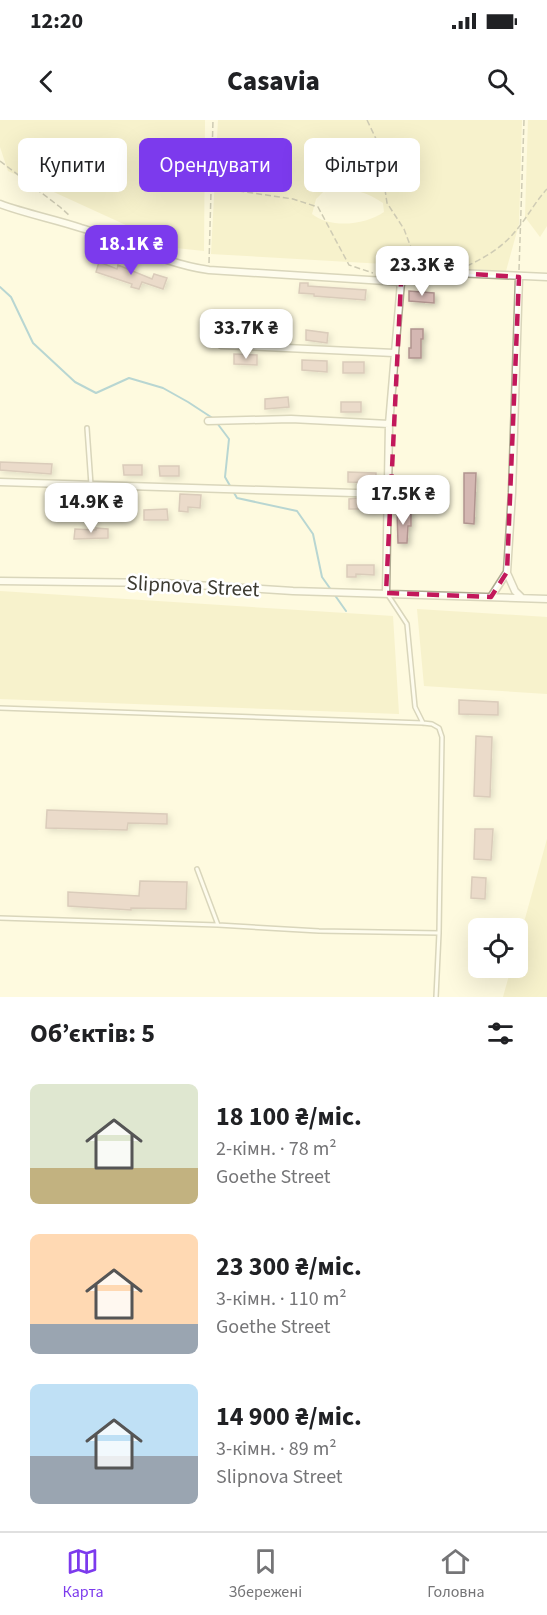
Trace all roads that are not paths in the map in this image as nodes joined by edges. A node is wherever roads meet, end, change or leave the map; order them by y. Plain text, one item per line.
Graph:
1 (0, 204) edge
2 (519, 276) junction
3 (547, 277) edge
4 (401, 282) junction
5 (221, 345) dead end
6 (394, 353) junction
7 (208, 421) dead end
8 (389, 424) junction
9 (87, 428) dead end
10 (0, 482) edge
11 (91, 484) junction
12 (387, 494) junction
13 (507, 572) junction
14 (0, 582) edge
15 (386, 593) junction
16 (491, 597) junction
17 (522, 598) junction
18 (547, 599) edge
19 (0, 708) edge
20 (423, 723) junction
21 (197, 868) dead end
22 (0, 918) edge
23 (218, 925) junction
24 (439, 933) junction
25 (436, 997) edge

1 - 4 street
2 - 3 street
2 - 4 street
2 - 13 street
4 - 6 street
5 - 6 street
6 - 8 street
7 - 8 street
8 - 12 street
9 - 11 lane
10 - 11 street
11 - 12 street
12 - 15 street
13 - 16 street
13 - 17 street
14 - 15 street, Slipnova Street
15 - 16 street, Slipnova Street
15 - 20 lane
16 - 17 street, Slipnova Street
17 - 18 street, Slipnova Street
19 - 20 lane
20 - 24 lane
21 - 23 lane
22 - 23 lane
23 - 24 lane
24 - 25 lane

